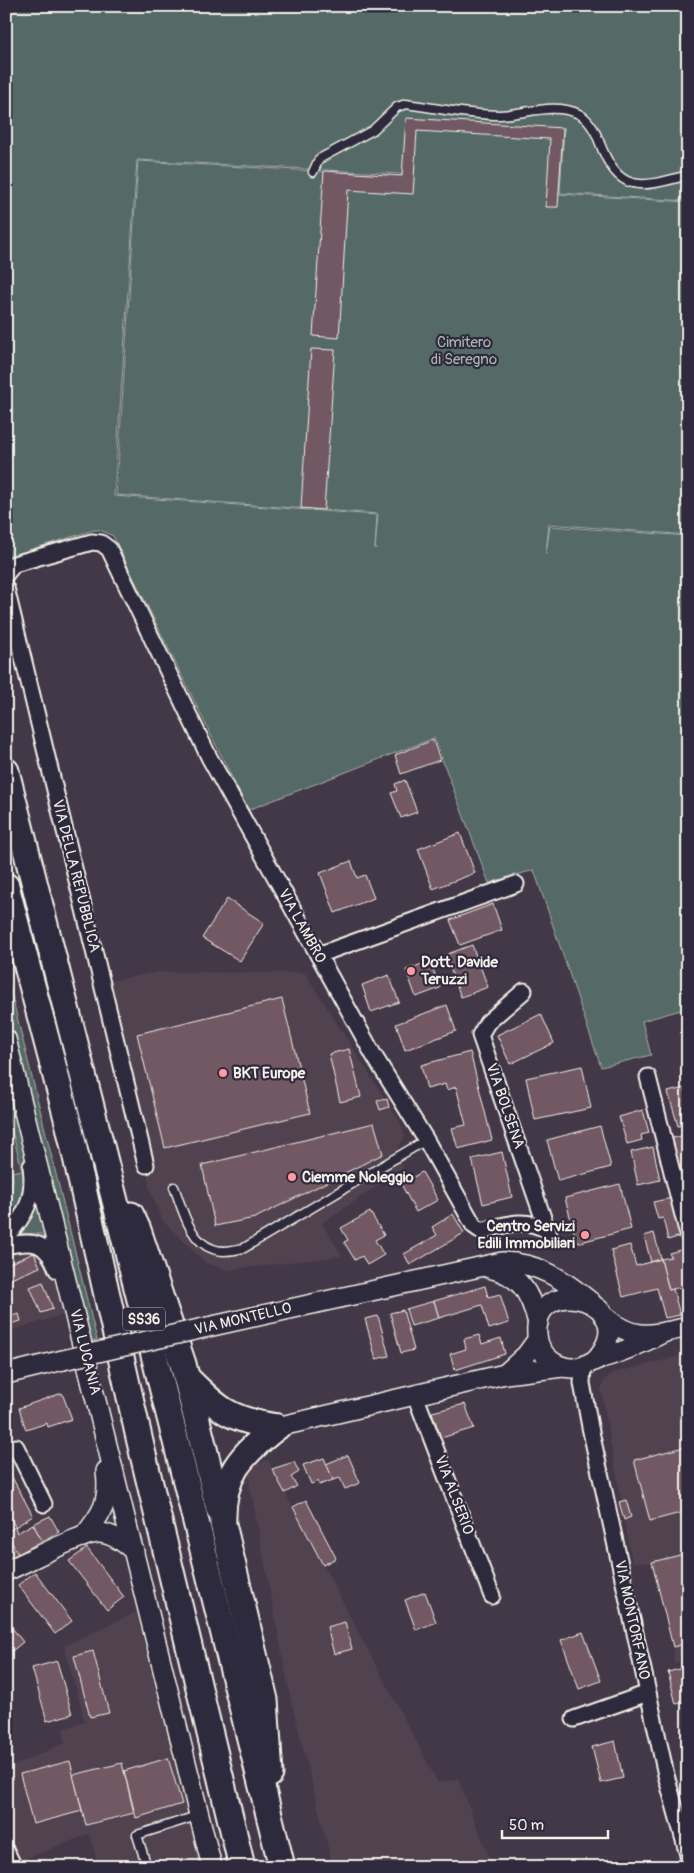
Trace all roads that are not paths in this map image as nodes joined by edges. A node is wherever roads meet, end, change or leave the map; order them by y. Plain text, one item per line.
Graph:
1 (313, 172) dead end
2 (688, 175) edge
3 (10, 569) edge
4 (6, 588) edge
5 (6, 771) edge
6 (516, 884) dead end
7 (6, 886) edge
8 (318, 954) junction
9 (524, 991) dead end
10 (6, 1039) edge
11 (9, 1056) edge
12 (648, 1077) dead end
13 (426, 1140) junction
14 (103, 1159) junction
15 (146, 1165) dead end
16 (174, 1187) dead end
17 (548, 1233) joint
18 (688, 1235) edge
19 (6, 1236) edge
20 (6, 1246) edge
21 (480, 1266) junction
22 (591, 1302) junction
23 (604, 1316) junction
24 (77, 1323) junction
25 (688, 1327) edge
26 (538, 1331) junction
27 (665, 1332) junction
28 (579, 1369) junction
29 (6, 1374) edge
30 (505, 1374) junction
31 (186, 1377) junction
32 (93, 1386) junction
33 (416, 1395) junction
34 (277, 1427) junction
35 (6, 1450) edge
36 (44, 1504) dead end
37 (223, 1524) junction
38 (83, 1537) junction
39 (134, 1551) junction
40 (6, 1571) edge
41 (492, 1596) dead end
42 (648, 1693) junction
43 (574, 1719) dead end
44 (266, 1799) junction
45 (200, 1815) junction
46 (6, 1851) edge
47 (688, 1855) edge
48 (14, 1867) edge
49 (147, 1867) edge
50 (212, 1867) edge
51 (242, 1867) edge
52 (282, 1867) edge

1 - 2 lane
3 - 8 street, VIA LAMBRO
4 - 15 street, VIA DELLA REPUBBLICA
5 - 14 highway, SS36
6 - 8 street
7 - 51 highway, SS36
8 - 13 street, VIA LAMBRO
9 - 17 street, VIA BOLSENA
10 - 11 street, VIA LUCANIA
11 - 19 street
11 - 24 street, VIA LUCANIA
12 - 18 street
13 - 16 lane
13 - 17 street, VIA LAMBRO
14 - 31 highway
14 - 44 highway, SS36
20 - 24 street
21 - 22 street, VIA MONTELLO
21 - 26 street, VIA MONTELLO
21 - 29 street, VIA MONTELLO, bridge
22 - 23 street
22 - 26 street
23 - 27 street
23 - 28 street
24 - 32 street, VIA LUCANIA
25 - 27 street
26 - 28 street
26 - 30 street
27 - 28 street
28 - 30 street
28 - 42 street, VIA MONTORFANO
30 - 33 street
31 - 34 highway
31 - 37 highway
32 - 38 street
32 - 39 street, VIA LUCANIA
33 - 34 street
33 - 41 street, VIA ALSERIO
34 - 37 highway
35 - 36 street
37 - 44 highway
38 - 39 street
38 - 40 street
39 - 45 street, VIA LUCANIA
42 - 43 street
42 - 47 street, VIA MONTORFANO
44 - 52 highway, SS36
45 - 49 lane
45 - 50 street, VIA LUCANIA
46 - 48 street

